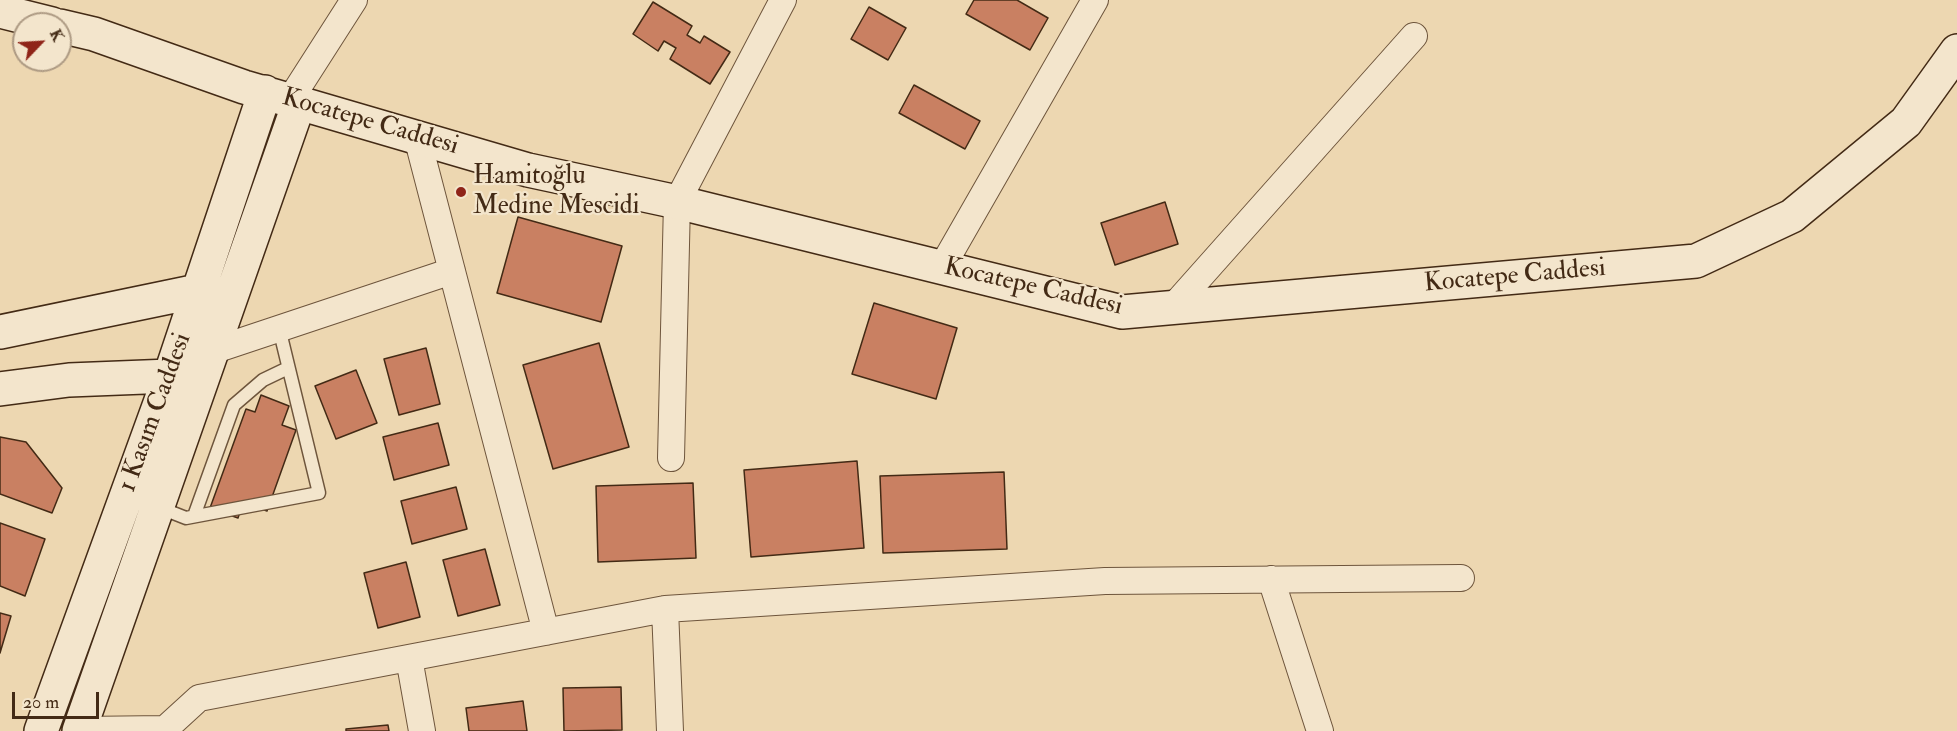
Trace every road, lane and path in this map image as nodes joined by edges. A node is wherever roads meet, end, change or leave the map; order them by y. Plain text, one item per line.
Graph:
1 (354, 0) edge
2 (783, 0) edge
3 (1095, 0) edge
4 (72, 29) edge
5 (1414, 36) dead end
6 (1957, 51) edge
7 (285, 98) junction
8 (417, 137) junction
9 (677, 202) junction
10 (942, 267) junction
11 (452, 271) junction
12 (198, 291) junction
13 (1173, 307) junction
14 (279, 328) junction
15 (0, 332) edge
16 (212, 351) junction
17 (288, 368) junction
18 (170, 376) junction
19 (0, 389) edge
20 (671, 458) dead end
21 (158, 507) junction
22 (194, 516) junction
23 (1461, 578) dead end
24 (1271, 579) junction
25 (665, 609) junction
26 (546, 632) junction
27 (409, 658) junction
28 (80, 730) edge
29 (165, 730) edge
30 (41, 731) edge
31 (422, 731) edge
32 (670, 731) edge
33 (1320, 731) edge

1 - 7 street
2 - 9 street
3 - 10 street
4 - 7 street, Kocatepe Caddesi
5 - 13 street
6 - 13 street, Kocatepe Caddesi
7 - 8 street, Kocatepe Caddesi
7 - 12 street, 1 Kasım Caddesi
7 - 16 street, 1 Kasım Caddesi
8 - 9 street, Kocatepe Caddesi
8 - 11 street
9 - 10 street, Kocatepe Caddesi
9 - 20 street
10 - 13 street, Kocatepe Caddesi
11 - 14 street
11 - 26 street
12 - 15 street
12 - 18 street, 1 Kasım Caddesi
14 - 16 street
14 - 17 lane
16 - 21 street, 1 Kasım Caddesi
17 - 22 lane
17 - 22 lane
18 - 19 street
18 - 30 street, 1 Kasım Caddesi
21 - 22 lane
21 - 28 street, 1 Kasım Caddesi
23 - 24 street
24 - 25 street
24 - 33 street
25 - 26 street
25 - 32 street
26 - 27 street
27 - 29 street
27 - 31 street
28 - 29 street

